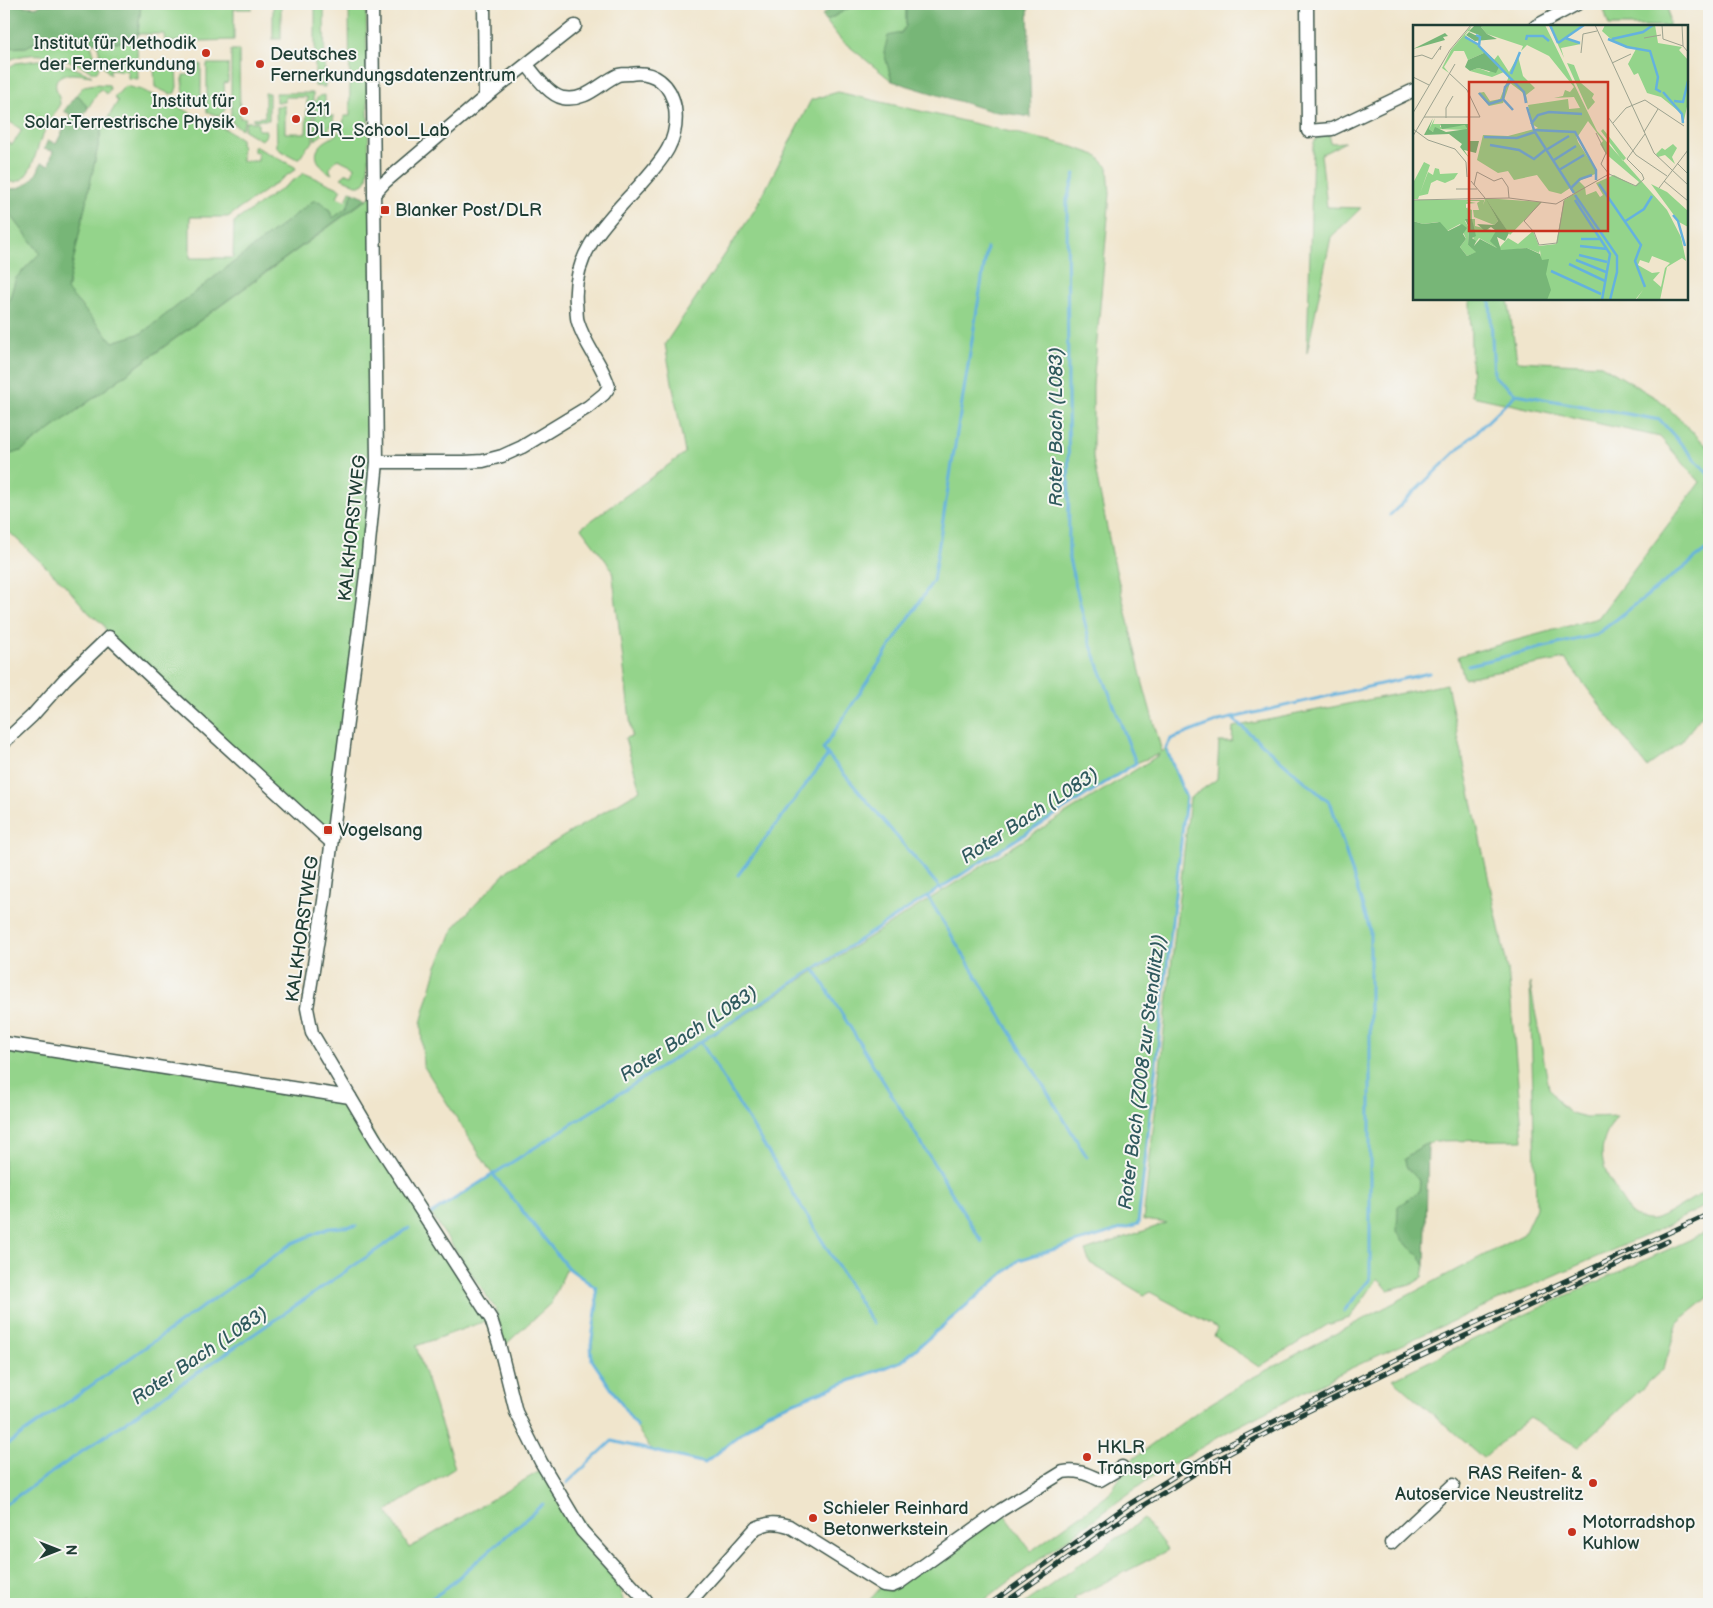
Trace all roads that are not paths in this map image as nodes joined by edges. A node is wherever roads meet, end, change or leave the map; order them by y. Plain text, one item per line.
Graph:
1 (372, 4) edge
2 (484, 4) edge
3 (1307, 4) edge
4 (1577, 4) edge
5 (1538, 25) edge
6 (575, 26) dead end
7 (527, 66) junction
8 (1413, 90) edge
9 (485, 97) junction
10 (374, 194) junction
11 (377, 462) junction
12 (4, 742) edge
13 (331, 842) junction
14 (4, 1043) edge
15 (350, 1096) junction
16 (1122, 1467) dead end
17 (1453, 1485) dead end
18 (1391, 1543) dead end
19 (648, 1604) edge
20 (688, 1604) edge

1 - 10 street, KALKHORSTWEG
2 - 9 street
3 - 8 street
4 - 5 street
6 - 7 street
7 - 9 street
7 - 11 street
9 - 10 street
10 - 11 street, KALKHORSTWEG
11 - 13 street, KALKHORSTWEG
12 - 13 street
13 - 15 street, KALKHORSTWEG
14 - 15 street
15 - 19 street, KALKHORSTWEG
16 - 20 street
17 - 18 street

